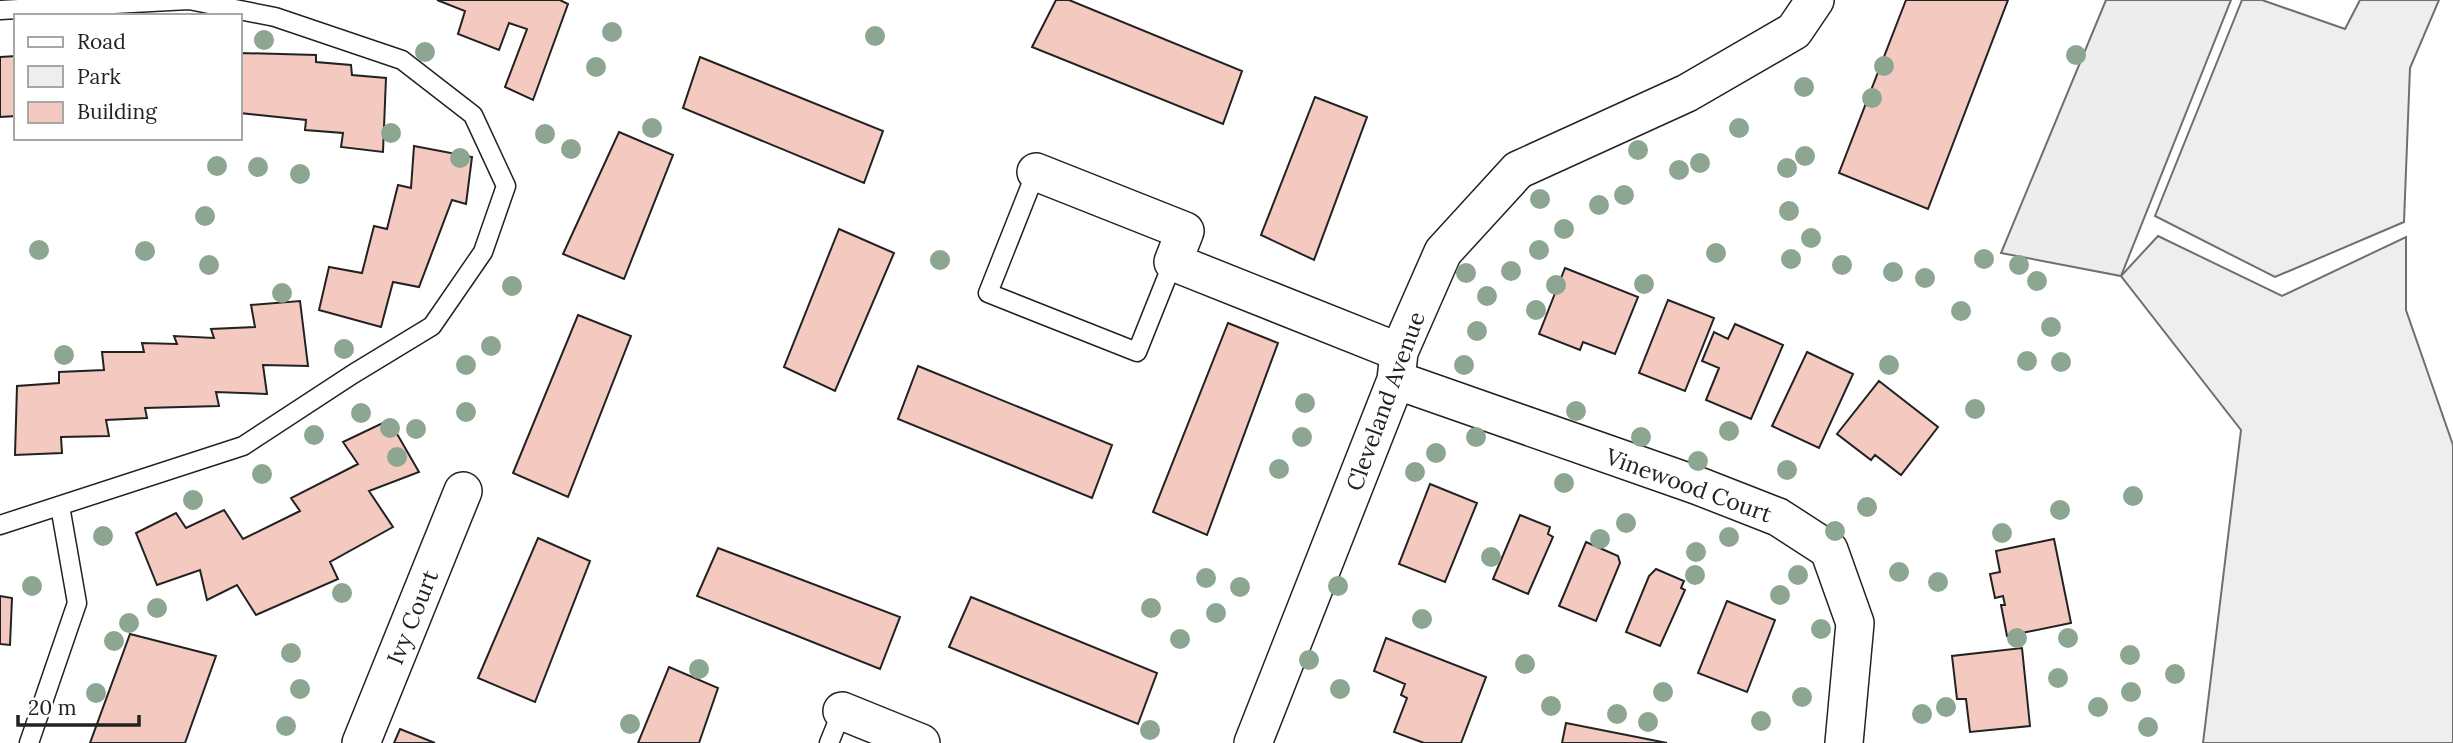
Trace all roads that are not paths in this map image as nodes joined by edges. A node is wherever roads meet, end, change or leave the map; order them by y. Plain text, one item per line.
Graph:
1 (1815, 0) edge
2 (0, 10) edge
3 (1036, 172) joint
4 (1172, 262) junction
5 (1398, 366) junction
6 (463, 491) dead end
7 (60, 506) junction
8 (0, 525) edge
9 (836, 727) edge
10 (29, 743) edge
11 (361, 743) edge
12 (921, 743) edge
13 (1254, 743) edge
14 (1844, 743) edge

1 - 5 street, Cleveland Avenue
2 - 7 lane
3 - 4 street
3 - 4 lane
4 - 5 street, Vinewood Court
5 - 13 street, Cleveland Avenue
5 - 14 street, Vinewood Court
6 - 11 street, Ivy Court
7 - 8 lane
7 - 10 lane
9 - 12 street

